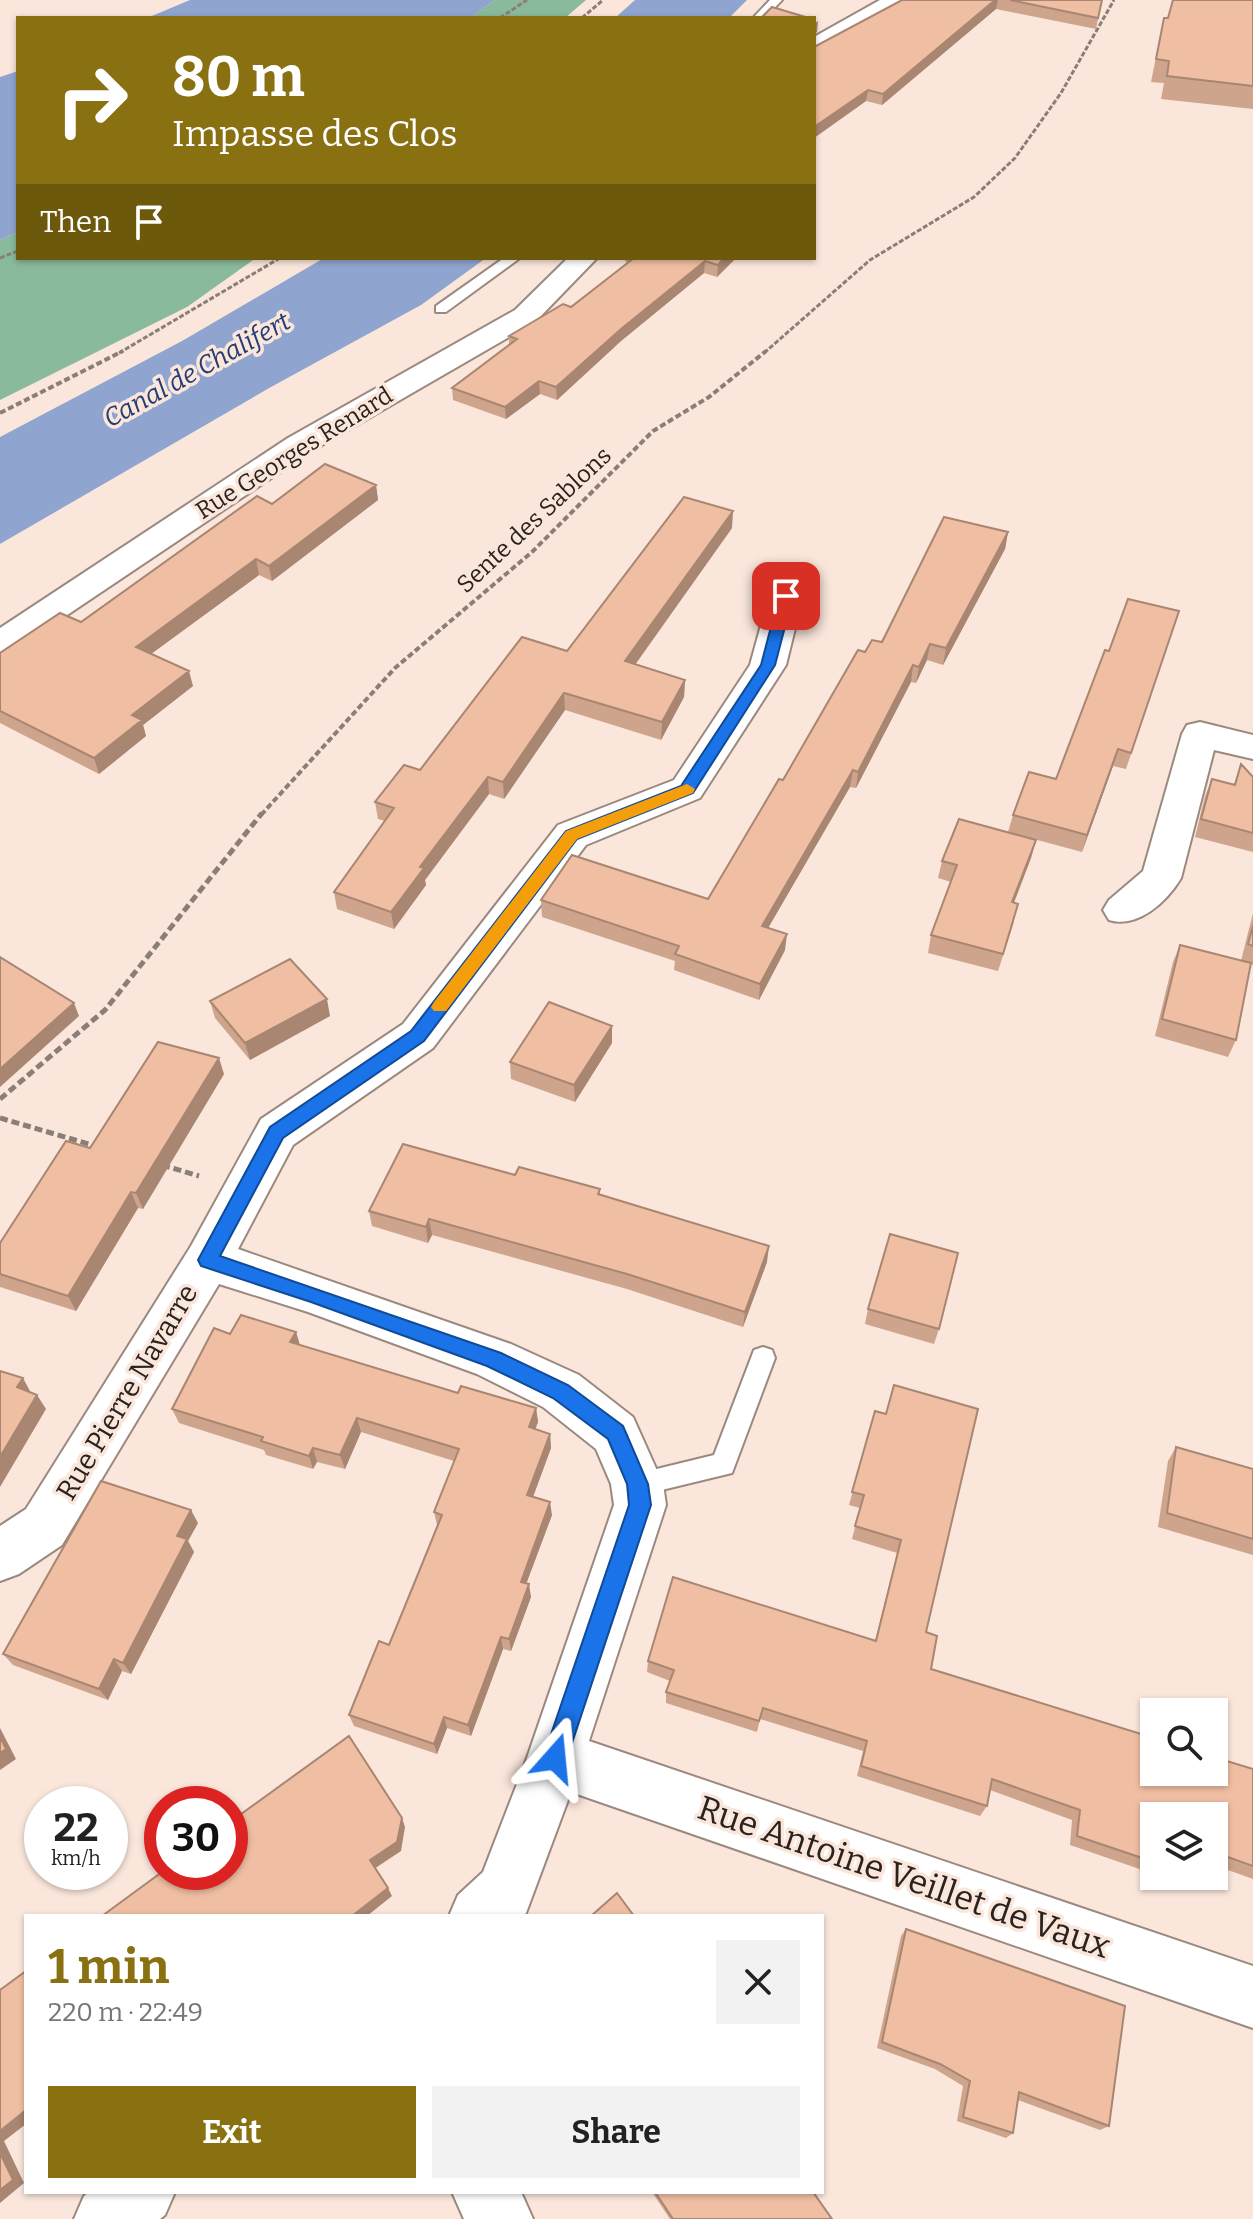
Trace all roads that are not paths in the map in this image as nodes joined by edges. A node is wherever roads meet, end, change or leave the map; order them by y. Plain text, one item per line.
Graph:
1 (776, 0) edge
2 (896, 0) edge
3 (761, 16) edge
4 (816, 46) edge
5 (510, 260) edge
6 (581, 260) edge
7 (441, 309) dead end
8 (786, 596) dead end
9 (0, 644) edge
10 (1253, 747) edge
11 (1123, 910) dead end
12 (208, 1260) junction
13 (763, 1358) dead end
14 (637, 1484) junction
15 (0, 1556) edge
16 (555, 1758) junction
17 (481, 1914) edge
18 (1253, 1997) edge
19 (139, 2194) edge
20 (486, 2194) edge
21 (107, 2219) edge
22 (500, 2219) edge

1 - 3 lane
2 - 4 street
5 - 7 lane
6 - 9 street, Rue Georges Renard
8 - 12 street
10 - 11 street
12 - 14 street, Rue Pierre Navarre
12 - 15 street, Rue Pierre Navarre
13 - 14 lane
14 - 16 street, Rue Pierre Navarre
16 - 17 street, Rue Pierre Navarre
16 - 18 street, Rue Antoine Veillet de Vaux
19 - 21 street
20 - 22 street

